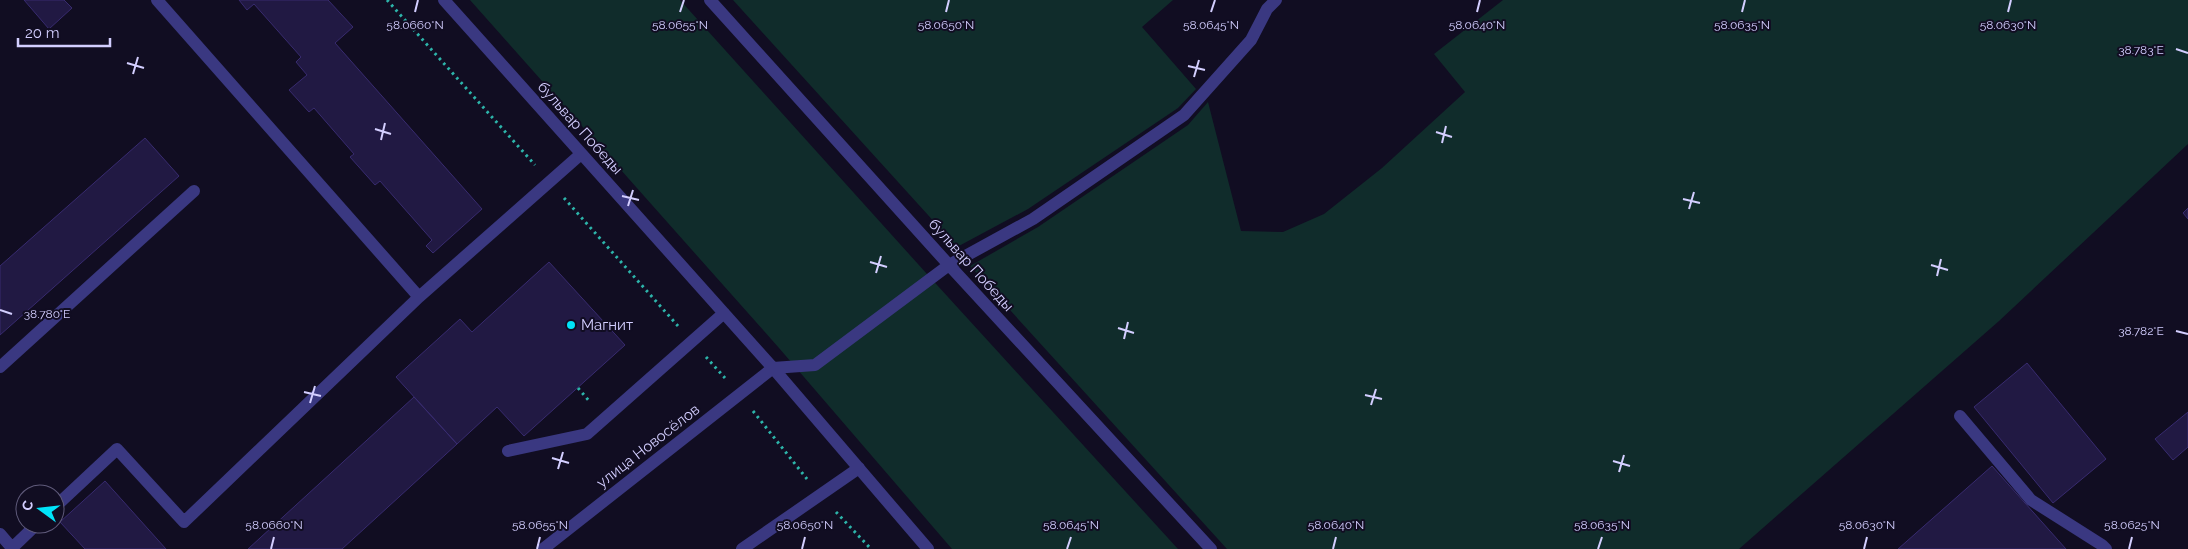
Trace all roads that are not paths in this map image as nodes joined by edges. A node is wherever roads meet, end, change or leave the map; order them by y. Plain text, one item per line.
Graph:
1 (157, 0) edge
2 (444, 0) edge
3 (710, 0) edge
4 (1276, 0) edge
5 (581, 154) junction
6 (194, 191) dead end
7 (949, 265) junction
8 (419, 297) junction
9 (724, 313) junction
10 (0, 367) edge
11 (773, 368) junction
12 (1960, 416) dead end
13 (508, 451) dead end
14 (859, 468) junction
15 (65, 499) edge
16 (0, 534) edge
17 (27, 534) edge
18 (13, 548) edge
19 (542, 549) edge
20 (742, 549) edge
21 (928, 549) edge
22 (1211, 549) edge
23 (2106, 549) edge

1 - 8 street
2 - 5 street, бульвар Победы
3 - 7 street, бульвар Победы
4 - 7 street
5 - 8 street
5 - 9 street, бульвар Победы
6 - 10 street
7 - 11 street
7 - 22 street, бульвар Победы
8 - 15 street
9 - 11 street, бульвар Победы
9 - 13 street
11 - 14 street, бульвар Победы
11 - 19 street, улица Новосёлов
12 - 23 street
14 - 20 street
14 - 21 street, бульвар Победы
16 - 18 street
17 - 18 street

